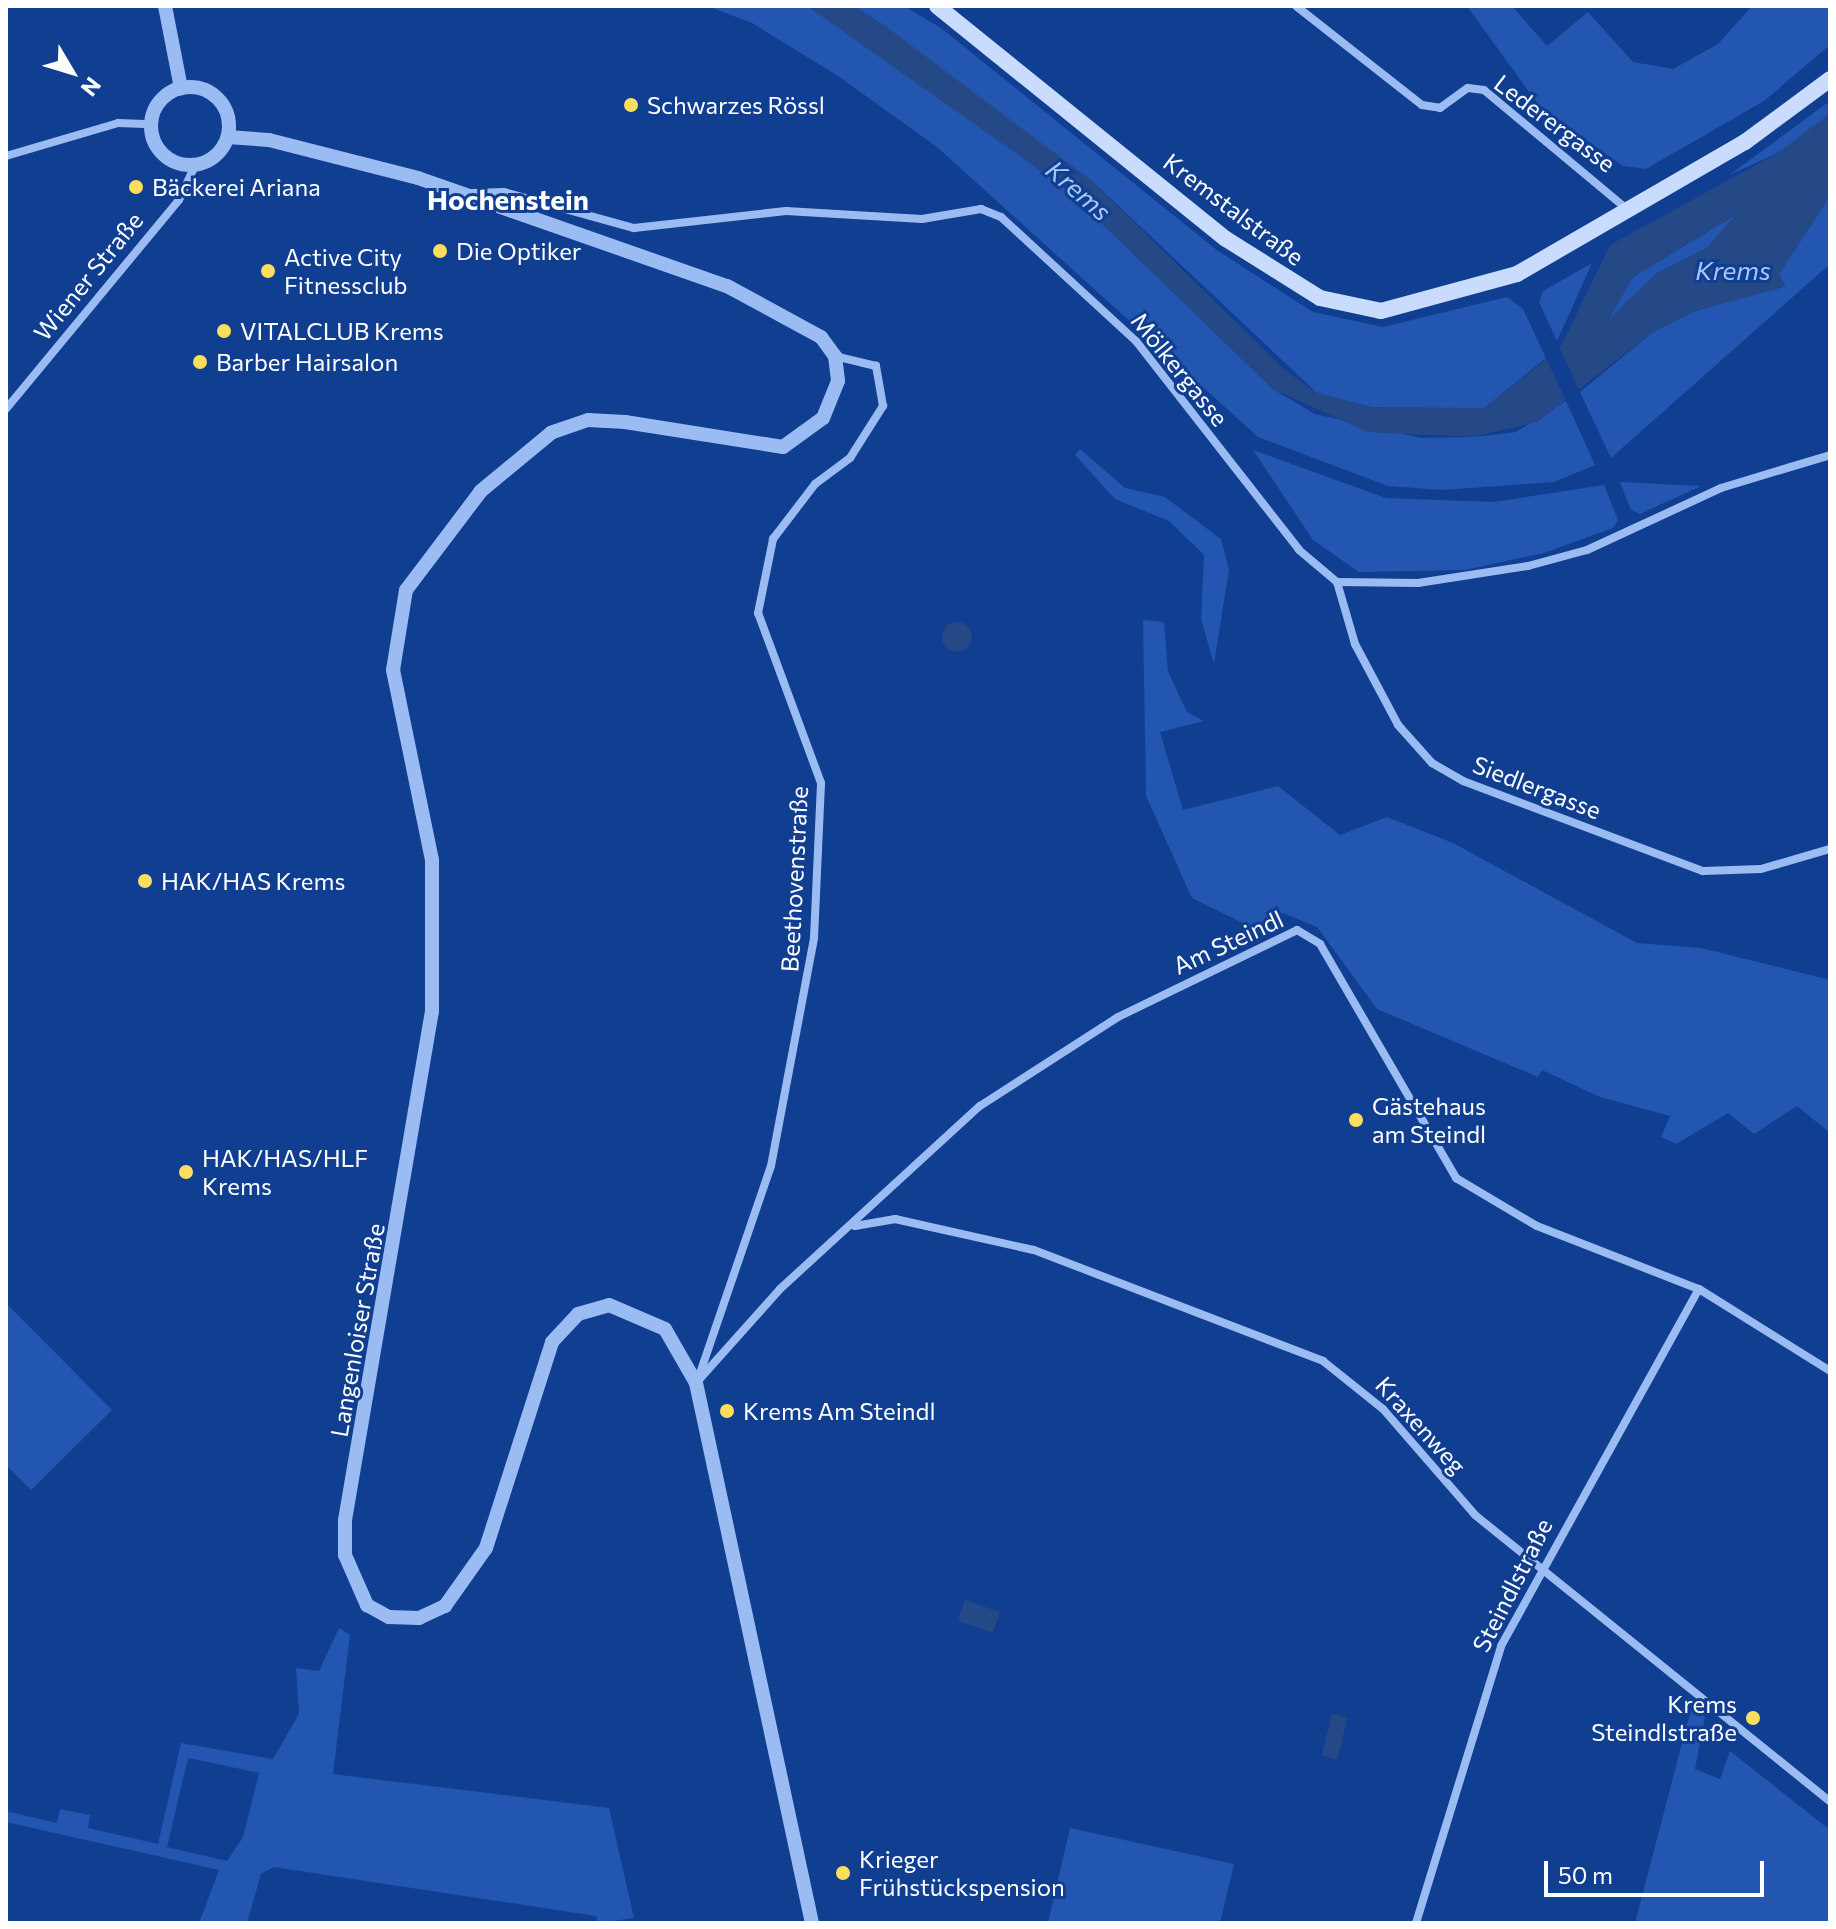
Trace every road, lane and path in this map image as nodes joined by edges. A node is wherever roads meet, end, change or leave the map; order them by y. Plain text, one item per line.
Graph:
1 (165, 6) edge
2 (937, 6) edge
3 (1296, 6) edge
4 (1830, 79) edge
5 (181, 88) junction
6 (151, 124) junction
7 (228, 137) junction
8 (6, 156) edge
9 (195, 165) junction
10 (462, 194) junction
11 (1629, 212) junction
12 (835, 356) junction
13 (6, 409) edge
14 (1830, 455) edge
15 (1337, 582) junction
16 (1830, 849) edge
17 (854, 1226) junction
18 (1699, 1289) junction
19 (1830, 1371) edge
20 (696, 1383) junction
21 (1539, 1570) junction
22 (1830, 1801) edge
23 (812, 1923) edge
24 (1416, 1923) edge

1 - 5 street
2 - 11 main road, Kremstalstraße
3 - 11 street, Lederergasse
4 - 11 main road, Kremstalstraße
5 - 6 street
5 - 7 street
6 - 8 street
6 - 9 street
7 - 9 street, Wiener Straße
7 - 10 street
9 - 13 street, Wiener Straße
10 - 12 street
10 - 15 street, Mölkergasse
12 - 20 street, Beethovenstraße
12 - 20 street, Langenloiser Straße
14 - 15 street
15 - 16 street, Siedlergasse
17 - 18 street, Am Steindl
17 - 20 street, Am Steindl
17 - 21 street, Kraxenweg
18 - 19 street, Am Steindl
18 - 21 street, Steindlstraße
20 - 23 street, Langenloiser Straße
21 - 22 street, Kraxenweg
21 - 24 street, Steindlstraße

